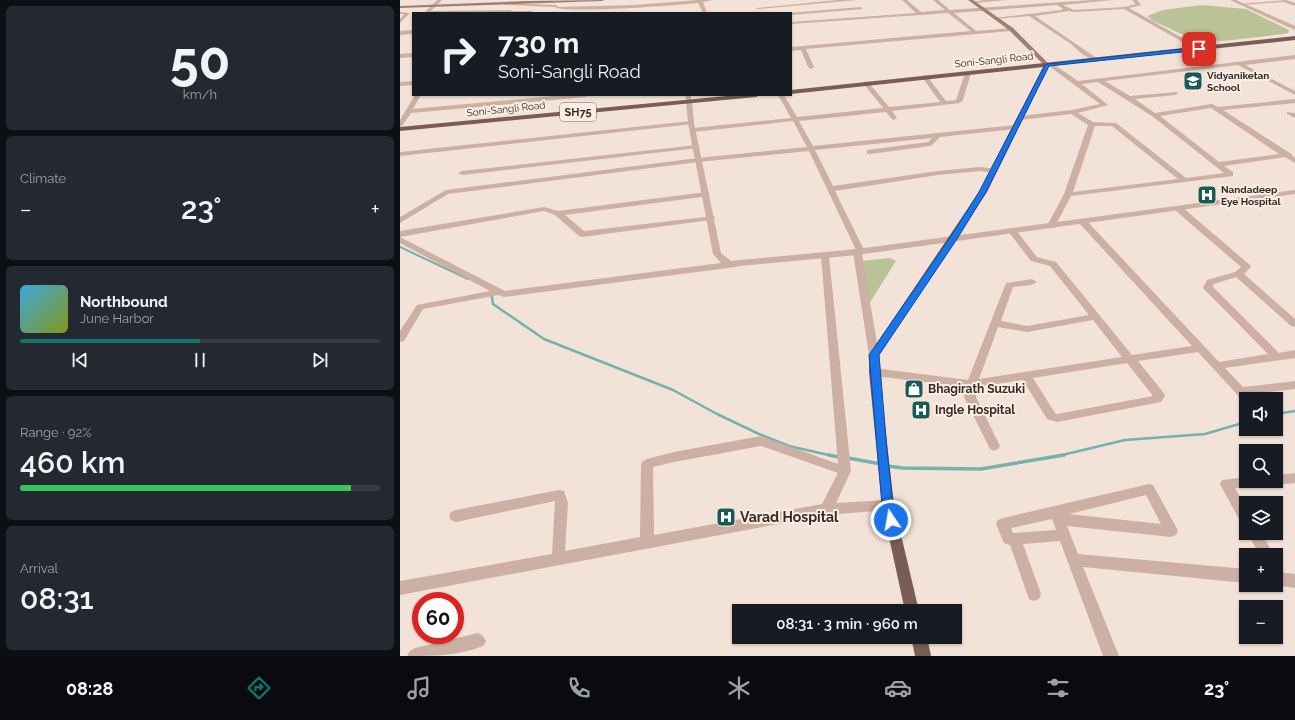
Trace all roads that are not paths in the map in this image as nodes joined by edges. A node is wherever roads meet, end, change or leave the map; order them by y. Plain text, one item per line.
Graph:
1 (440, 0) edge
2 (602, 0) edge
3 (711, 0) edge
4 (755, 0) edge
5 (758, 0) edge
6 (854, 0) edge
7 (904, 0) edge
8 (936, 0) edge
9 (1005, 0) edge
10 (1050, 0) edge
11 (1111, 0) edge
12 (1134, 0) edge
13 (1232, 0) edge
14 (1283, 0) edge
15 (700, 1) junction
16 (972, 1) edge
17 (533, 2) edge
18 (611, 2) junction
19 (675, 3) edge
20 (506, 4) joint
21 (549, 4) junction
22 (1057, 4) junction
23 (1242, 4) junction
24 (1295, 5) edge
25 (432, 6) junction
26 (400, 7) edge
27 (861, 8) junction
28 (1126, 8) junction
29 (760, 10) edge
30 (983, 10) junction
31 (607, 11) edge
32 (427, 12) edge
33 (445, 12) edge
34 (511, 12) edge
35 (531, 12) edge
36 (545, 12) edge
37 (594, 12) edge
38 (705, 12) edge
39 (950, 12) junction
40 (400, 13) edge
41 (792, 14) edge
42 (919, 14) junction
43 (1031, 15) junction
44 (870, 17) junction
45 (996, 18) junction
46 (400, 22) edge
47 (792, 24) edge
48 (1295, 28) edge
49 (1012, 29) junction
50 (412, 31) edge
51 (400, 32) edge
52 (976, 32) junction
53 (1295, 38) edge
54 (803, 48) junction
55 (792, 49) edge
56 (1199, 49) junction
57 (412, 55) edge
58 (400, 56) edge
59 (1295, 57) edge
60 (1096, 60) junction
61 (1238, 63) junction
62 (1049, 65) junction
63 (811, 67) dead end
64 (968, 73) junction
65 (925, 77) junction
66 (1098, 80) junction
67 (412, 83) edge
68 (866, 83) junction
69 (1077, 83) junction
70 (400, 84) edge
71 (792, 92) edge
72 (1175, 93) dead end
73 (1295, 93) edge
74 (417, 96) edge
75 (575, 96) edge
76 (734, 96) edge
77 (782, 96) edge
78 (689, 98) edge
79 (1129, 98) junction
80 (1295, 101) edge
81 (944, 103) junction
82 (888, 109) junction
83 (1217, 109) junction
84 (408, 111) junction
85 (1072, 112) junction
86 (1295, 112) edge
87 (1154, 115) junction
88 (1295, 116) edge
89 (894, 118) dead end
90 (1020, 118) junction
91 (796, 119) junction
92 (1092, 124) junction
93 (400, 125) edge
94 (1015, 126) junction
95 (692, 127) junction
96 (400, 130) edge
97 (938, 135) junction
98 (696, 147) junction
99 (811, 148) junction
100 (870, 152) dead end
101 (400, 154) edge
102 (1287, 155) junction
103 (698, 160) junction
104 (1295, 161) edge
105 (1219, 164) junction
106 (993, 171) junction
107 (462, 173) dead end
108 (1184, 180) junction
109 (831, 189) junction
110 (1295, 192) edge
111 (706, 194) junction
112 (1068, 194) junction
113 (1179, 209) junction
114 (558, 213) junction
115 (711, 218) junction
116 (400, 221) edge
117 (1083, 222) junction
118 (1051, 226) junction
119 (1012, 231) junction
120 (400, 234) edge
121 (953, 239) junction
122 (400, 240) edge
123 (859, 252) junction
124 (825, 256) junction
125 (736, 264) junction
126 (1238, 274) junction
127 (1032, 282) dead end
128 (499, 292) junction
129 (1095, 317) junction
130 (995, 323) junction
131 (1295, 324) edge
132 (400, 339) edge
133 (1200, 348) junction
134 (1295, 354) edge
135 (874, 355) junction
136 (1277, 357) junction
137 (1129, 359) junction
138 (1217, 366) junction
139 (874, 372) junction
140 (1026, 375) junction
141 (972, 384) junction
142 (1295, 385) edge
143 (1241, 392) edge
144 (1259, 392) edge
145 (994, 446) dead end
146 (845, 471) junction
147 (1295, 478) edge
148 (1283, 479) edge
149 (1239, 483) edge
150 (888, 505) junction
151 (1239, 507) edge
152 (826, 509) junction
153 (1057, 515) junction
154 (456, 516) dead end
155 (1064, 535) junction
156 (1015, 539) junction
157 (647, 542) junction
158 (558, 559) junction
159 (1073, 560) junction
160 (1239, 575) edge
161 (400, 588) edge
162 (1034, 594) dead end
163 (910, 604) edge
164 (478, 641) dead end
165 (920, 644) edge
166 (415, 656) edge
167 (923, 656) edge
168 (1111, 656) edge

1 - 25 street
2 - 21 main road
3 - 15 street
4 - 5 street
4 - 29 street
6 - 27 street
6 - 29 street
7 - 42 street
8 - 39 street
9 - 16 street
10 - 22 street
11 - 22 street
12 - 28 street
13 - 23 street
14 - 23 street
14 - 24 street
15 - 19 street
15 - 38 street
16 - 30 main road
17 - 20 street
17 - 21 street
17 - 35 street
18 - 19 street
18 - 21 street
18 - 31 street
19 - 31 street
20 - 25 main road
21 - 31 street
21 - 36 street
22 - 28 street
22 - 30 street
22 - 43 street
23 - 48 street
25 - 26 main road
25 - 32 street
27 - 41 street
27 - 44 street
28 - 56 street
30 - 39 street
30 - 45 main road
31 - 37 street
32 - 33 street
33 - 34 street
39 - 42 street
39 - 52 street
40 - 46 street
42 - 44 street
43 - 45 street
43 - 60 street
44 - 47 street
45 - 49 main road
49 - 52 street
49 - 62 main road
50 - 51 street
52 - 54 street
53 - 56 main road, Soni-Sangli Road
54 - 55 street
54 - 63 street
56 - 60 main road, Soni-Sangli Road
57 - 58 street
59 - 61 street
60 - 62 main road, Soni-Sangli Road
61 - 66 street
61 - 73 street
62 - 64 main road, Soni-Sangli Road
62 - 69 street
62 - 90 main road
64 - 65 main road, Soni-Sangli Road
64 - 81 street
65 - 68 main road, Soni-Sangli Road
65 - 81 street
66 - 69 street
66 - 79 street
67 - 70 street
68 - 71 main road, Soni-Sangli Road
68 - 82 street
69 - 85 street
72 - 79 street
74 - 84 street
75 - 84 street
76 - 78 main road, Soni-Sangli Road / SH75
77 - 91 street
78 - 95 street
78 - 96 main road, Soni-Sangli Road / SH75
79 - 87 street
80 - 83 street
81 - 82 street
82 - 89 street
82 - 91 street
83 - 87 street
83 - 102 street
84 - 93 street
85 - 90 street
85 - 92 street
86 - 88 street
87 - 105 street
90 - 94 main road
91 - 95 street
91 - 99 street
92 - 108 street
92 - 112 street
94 - 97 street
94 - 106 main road
95 - 98 street
95 - 101 street
97 - 99 street
97 - 100 street
98 - 103 street
98 - 107 street
99 - 103 street
99 - 109 street
102 - 104 street
102 - 105 street
103 - 111 street
103 - 116 street
105 - 108 street
106 - 109 street
106 - 121 main road
108 - 112 street
109 - 123 street
110 - 113 street
111 - 114 street
111 - 115 street
112 - 118 street
113 - 117 street
113 - 126 street
114 - 115 street
114 - 120 street
115 - 125 street
117 - 118 street
117 - 133 street
118 - 119 street
119 - 121 street
119 - 129 street
121 - 123 street
121 - 135 main road
122 - 128 street
123 - 124 street
123 - 135 street
124 - 125 street
124 - 146 street
125 - 128 street
126 - 131 street
126 - 136 street
127 - 130 street
128 - 132 street
129 - 130 street
129 - 137 street
130 - 141 street
133 - 137 street
133 - 138 street
134 - 136 street
135 - 139 main road
136 - 138 street
137 - 140 street
137 - 140 street
138 - 143 street
139 - 141 street
139 - 150 main road
140 - 141 street
141 - 145 street
142 - 144 street
146 - 152 street
146 - 157 street
147 - 148 street
149 - 151 street
150 - 152 street
150 - 163 main road
152 - 157 street
153 - 153 street
153 - 155 street
153 - 156 street
154 - 158 street
155 - 156 street
155 - 159 street
156 - 162 street
157 - 158 street
158 - 161 street
159 - 160 street
159 - 168 street
164 - 166 street
165 - 167 main road

